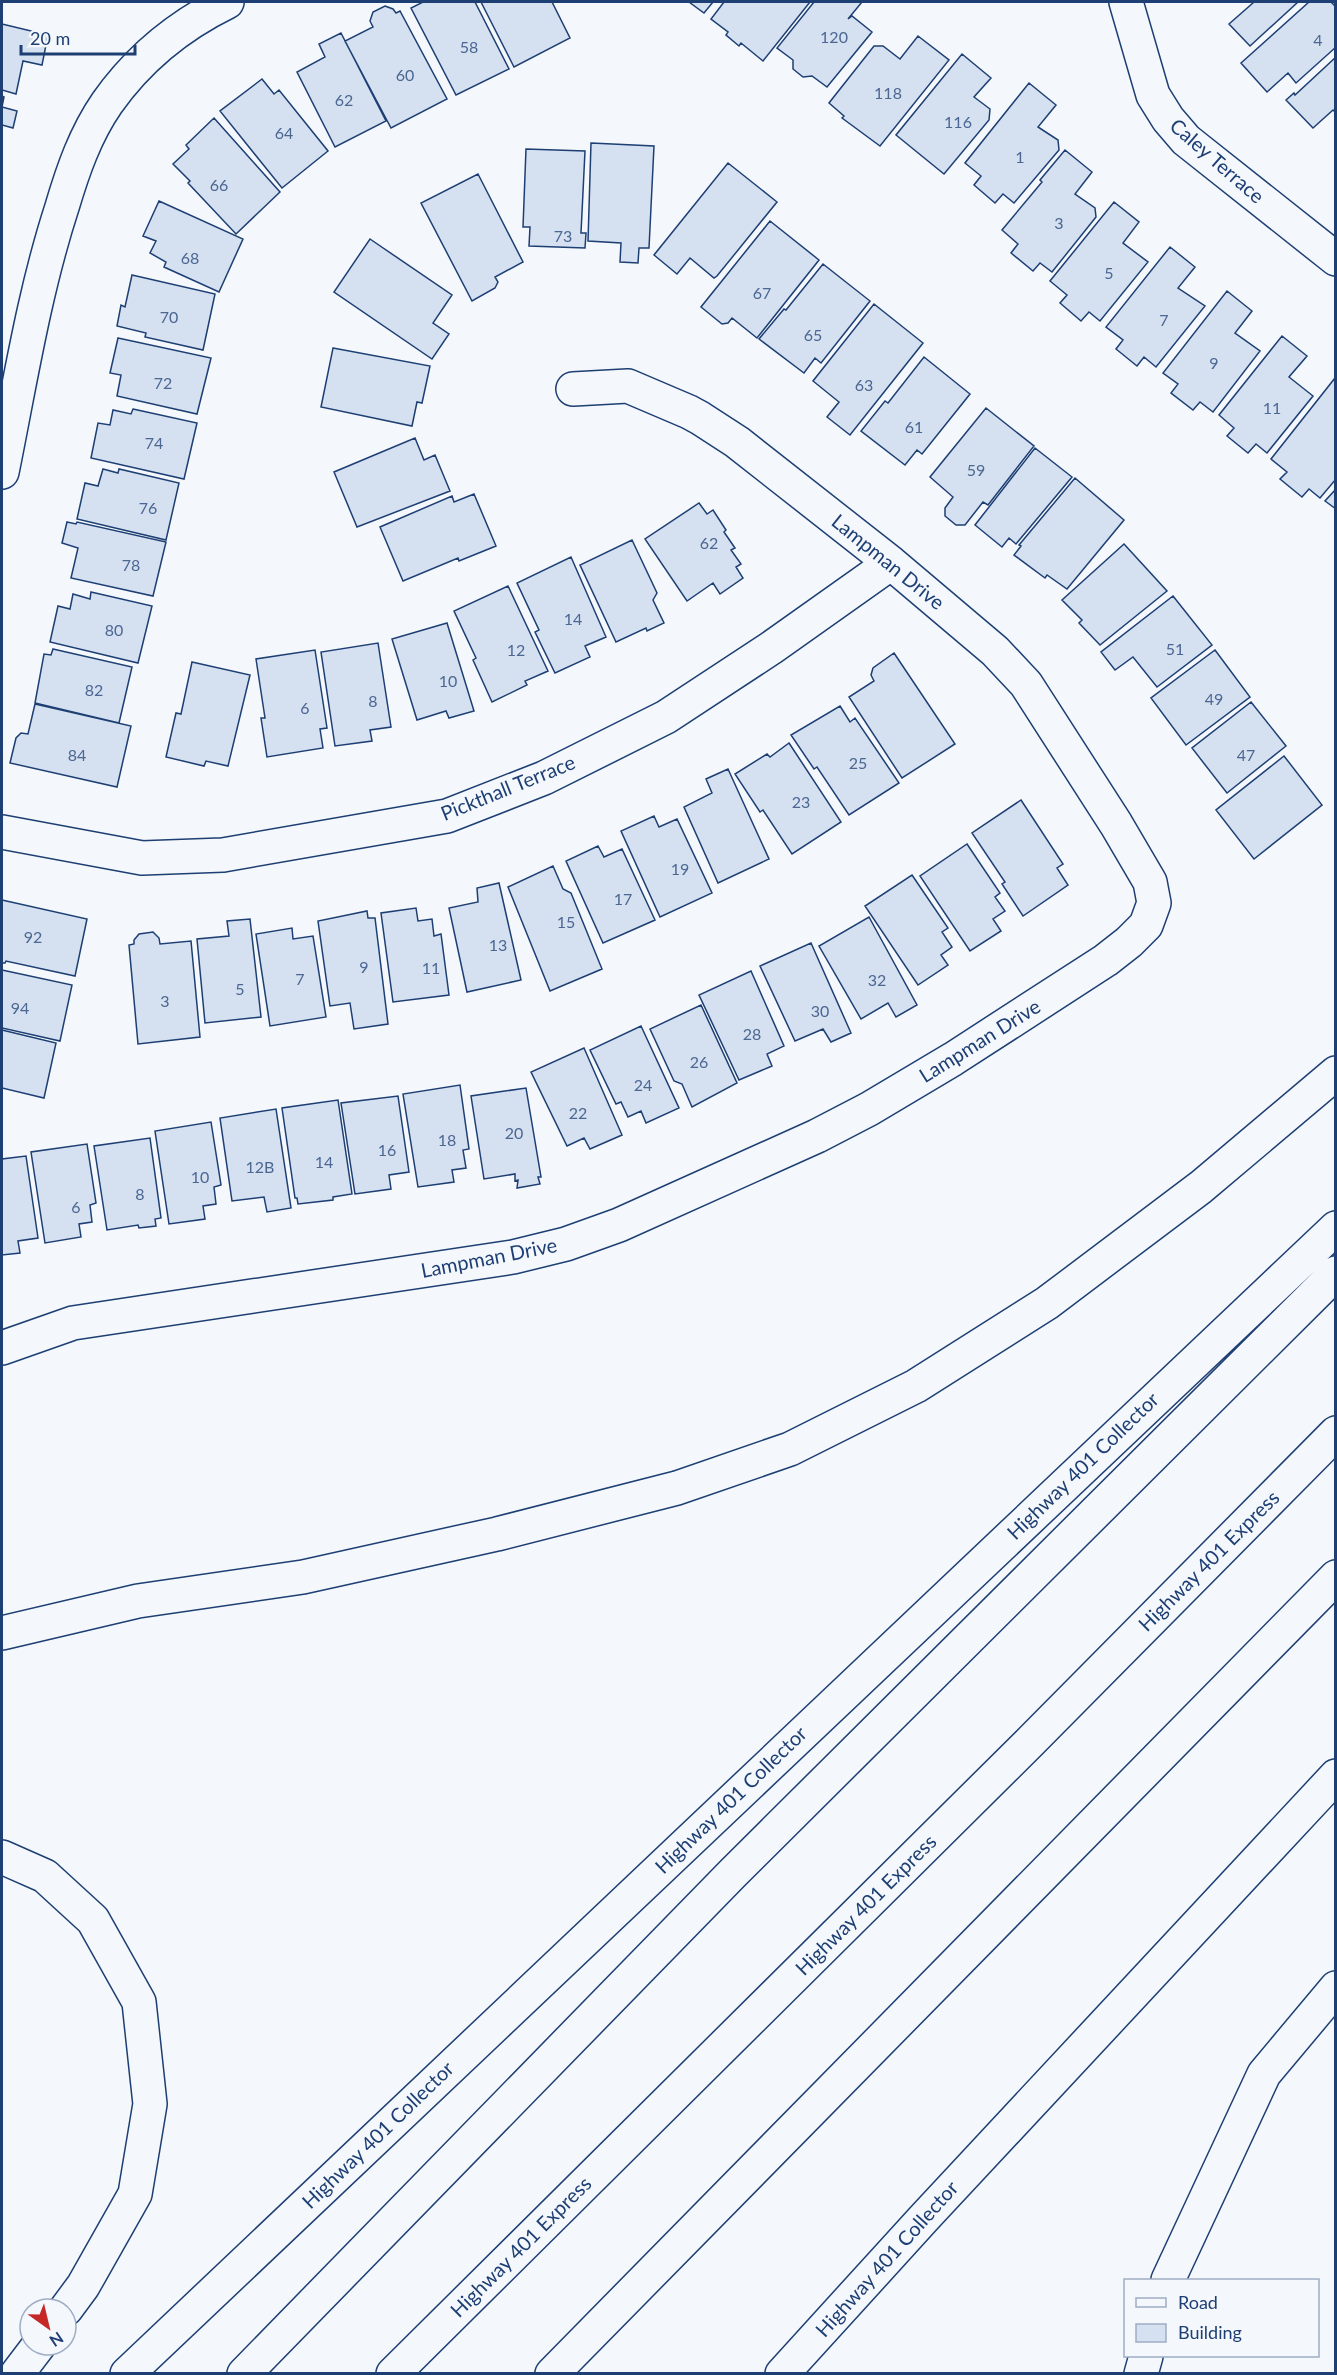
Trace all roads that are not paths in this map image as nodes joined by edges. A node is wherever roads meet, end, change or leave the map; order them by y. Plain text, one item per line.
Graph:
1 (227, 2) edge
2 (1126, 2) edge
3 (1335, 259) edge
4 (573, 389) dead end
5 (2, 472) edge
6 (891, 562) junction
7 (2, 832) edge
8 (1335, 1073) edge
9 (1335, 1228) edge
10 (1335, 1273) edge
11 (2, 1348) edge
12 (1335, 1433) edge
13 (1335, 1577) edge
14 (2, 1633) edge
15 (1335, 1776) edge
16 (2, 1857) edge
17 (1335, 1988) edge
18 (1168, 2279) edge
19 (75, 2297) edge
20 (30, 2357) edge
21 (1145, 2357) edge
22 (17, 2373) edge
23 (127, 2373) edge
24 (244, 2373) edge
25 (393, 2373) edge
26 (552, 2373) edge
27 (782, 2373) edge
28 (1141, 2373) edge

1 - 5 main road
2 - 3 main road, Caley Terrace
4 - 6 main road, Lampman Drive
6 - 7 main road, Pickthall Terrace
6 - 11 main road, Lampman Drive
8 - 14 main road
9 - 23 main road, Highway 401 Collector
10 - 24 main road
12 - 25 main road, Highway 401 Express
13 - 26 main road
15 - 27 main road, Highway 401 Collector
16 - 19 main road
17 - 18 main road
20 - 22 main road
21 - 28 main road

